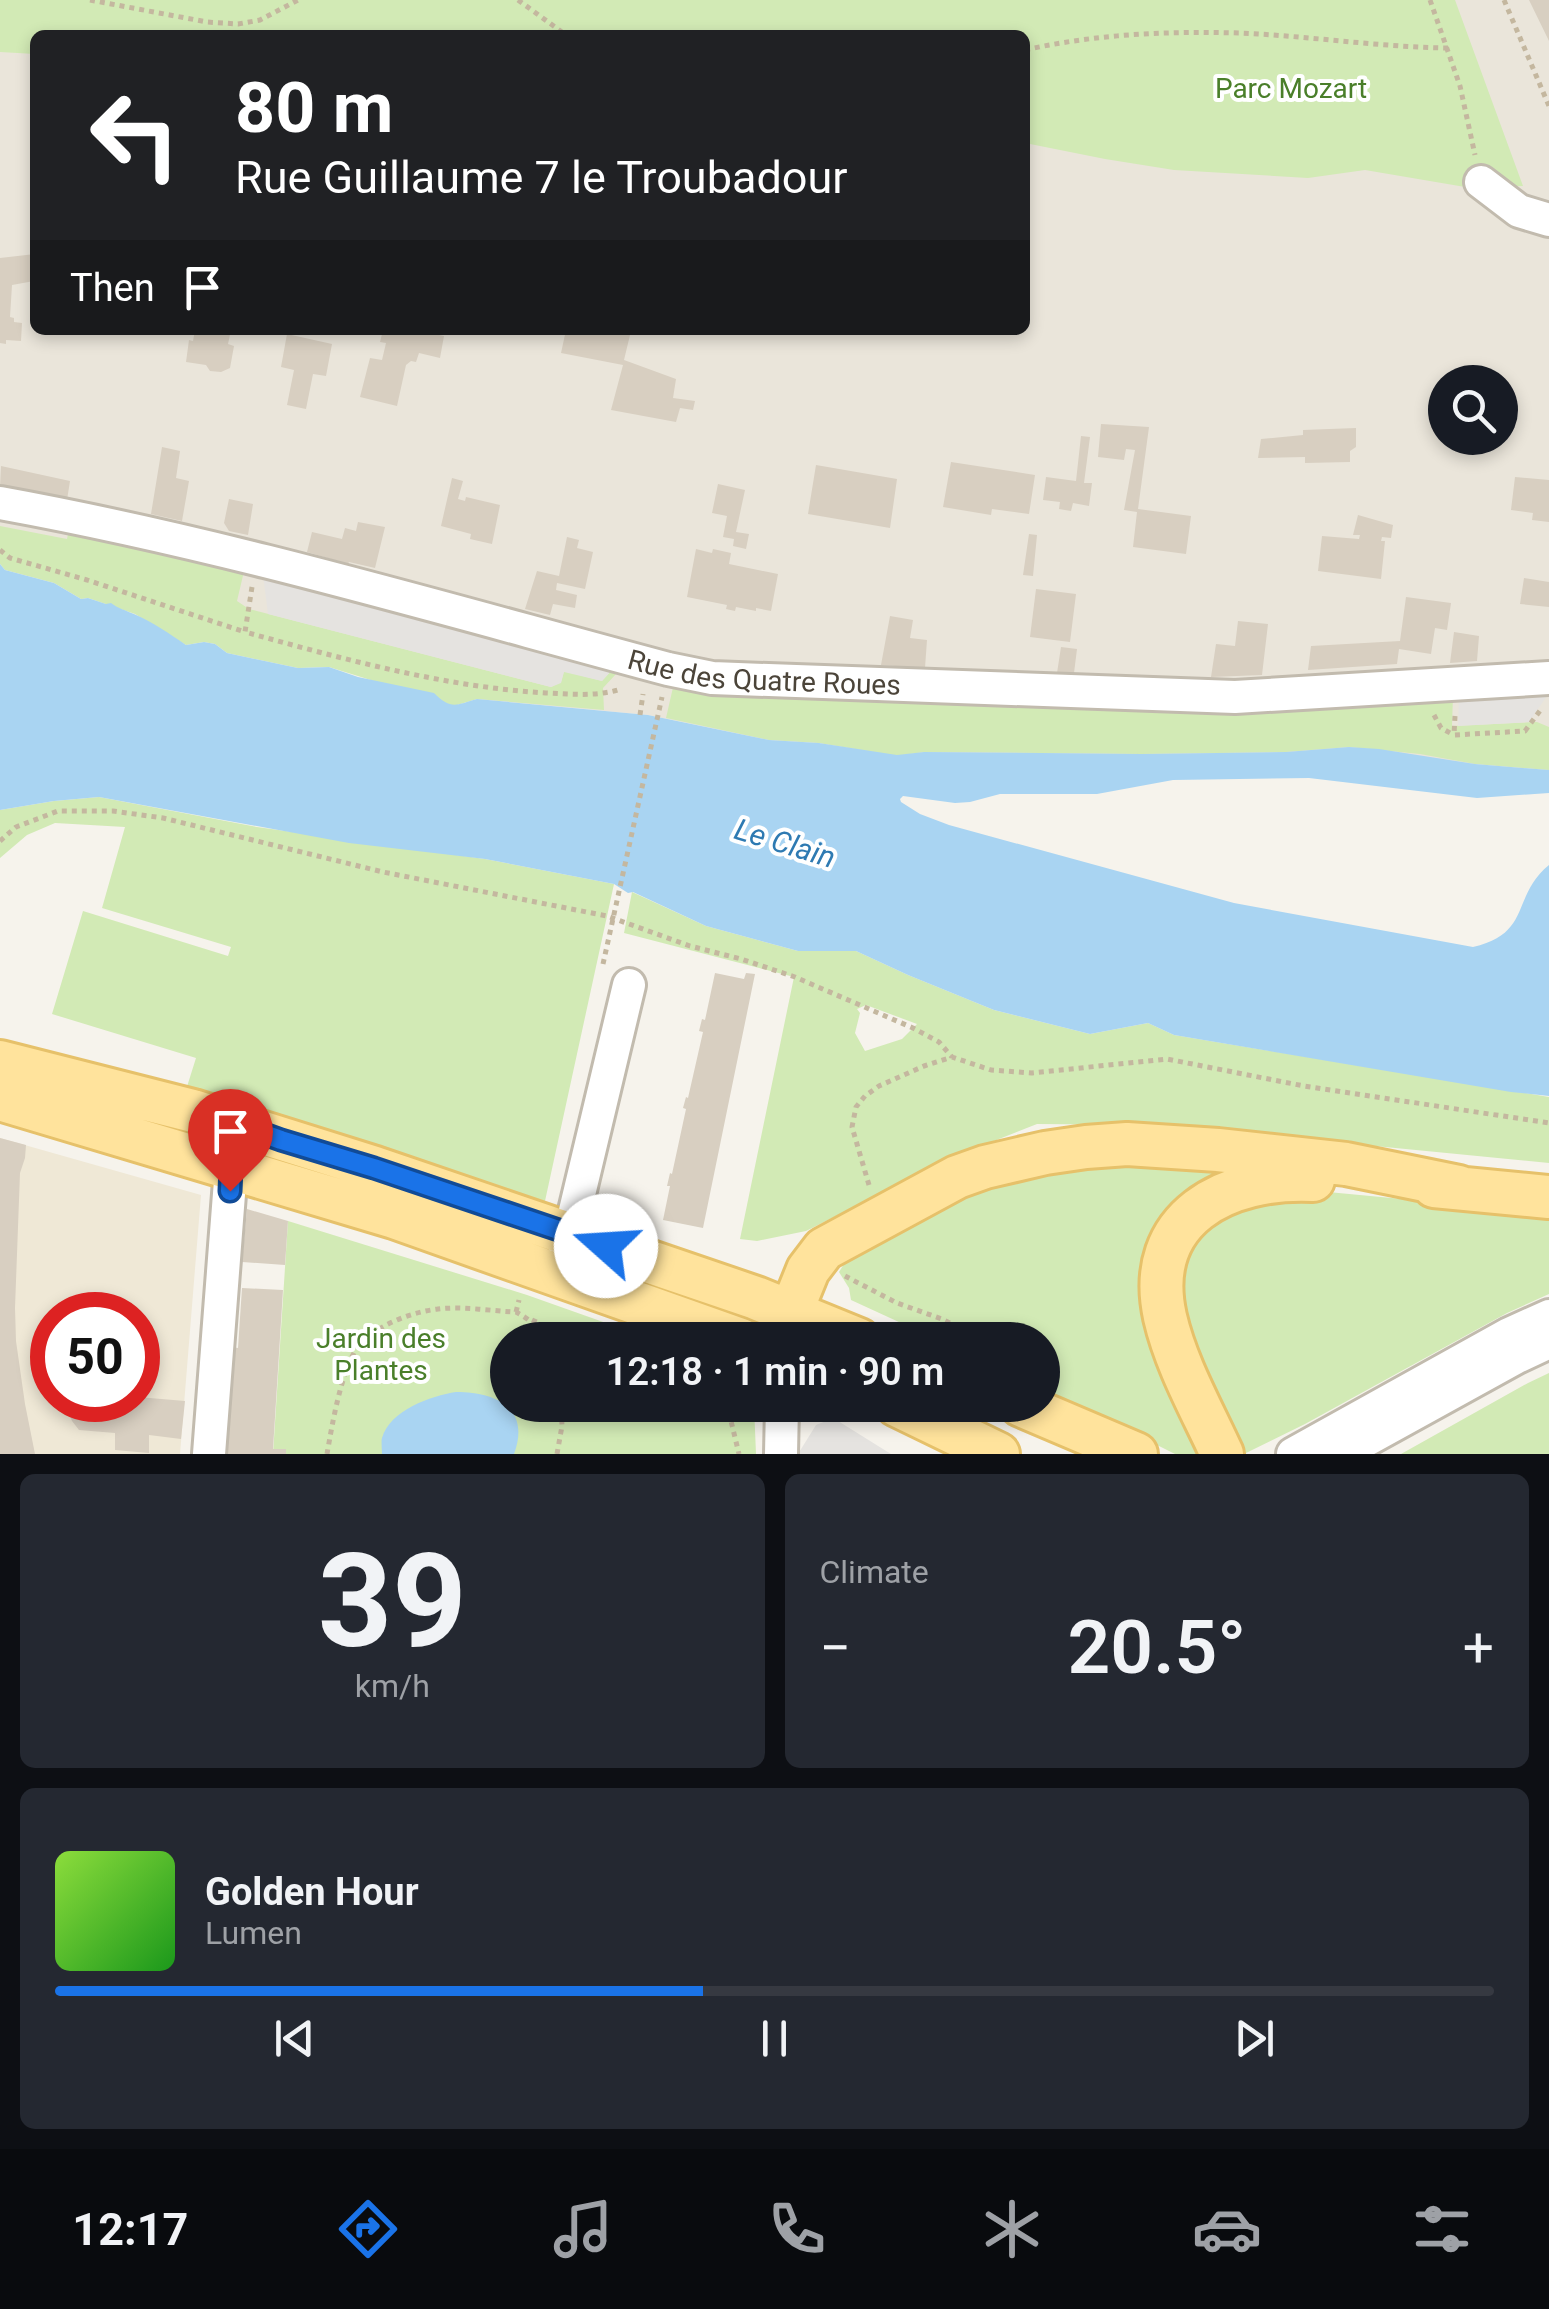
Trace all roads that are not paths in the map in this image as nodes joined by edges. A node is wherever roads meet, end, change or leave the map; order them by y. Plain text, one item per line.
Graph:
1 (1481, 182) road end
2 (1549, 220) edge
3 (0, 503) edge
4 (1549, 678) edge
5 (630, 985) dead end
6 (0, 1062) edge
7 (0, 1099) edge
8 (242, 1126) junction
9 (231, 1168) junction
10 (1459, 1187) junction
11 (1549, 1197) edge
12 (570, 1234) junction
13 (560, 1276) junction
14 (1549, 1316) edge
15 (690, 1322) edge
16 (779, 1322) edge
17 (789, 1322) edge
18 (1549, 1342) edge
19 (1380, 1419) junction
20 (782, 1422) edge
21 (932, 1422) edge
22 (1055, 1422) edge
23 (1102, 1445) edge
24 (209, 1454) edge
25 (781, 1454) edge
26 (998, 1454) edge
27 (1136, 1454) edge
28 (1222, 1454) edge
29 (1293, 1454) edge
30 (1341, 1454) edge

1 - 2 street
3 - 4 street, Rue des Quatre Roues
5 - 12 street
6 - 8 main road
7 - 9 main road
8 - 9 street
8 - 12 main road
9 - 13 main road
9 - 24 street
10 - 11 main road
10 - 17 main road
10 - 28 main road
12 - 13 street
12 - 16 main road
13 - 15 main road
14 - 19 street
18 - 19 street
19 - 29 street
19 - 30 street
20 - 25 street
21 - 26 main road
22 - 23 main road
23 - 27 main road

